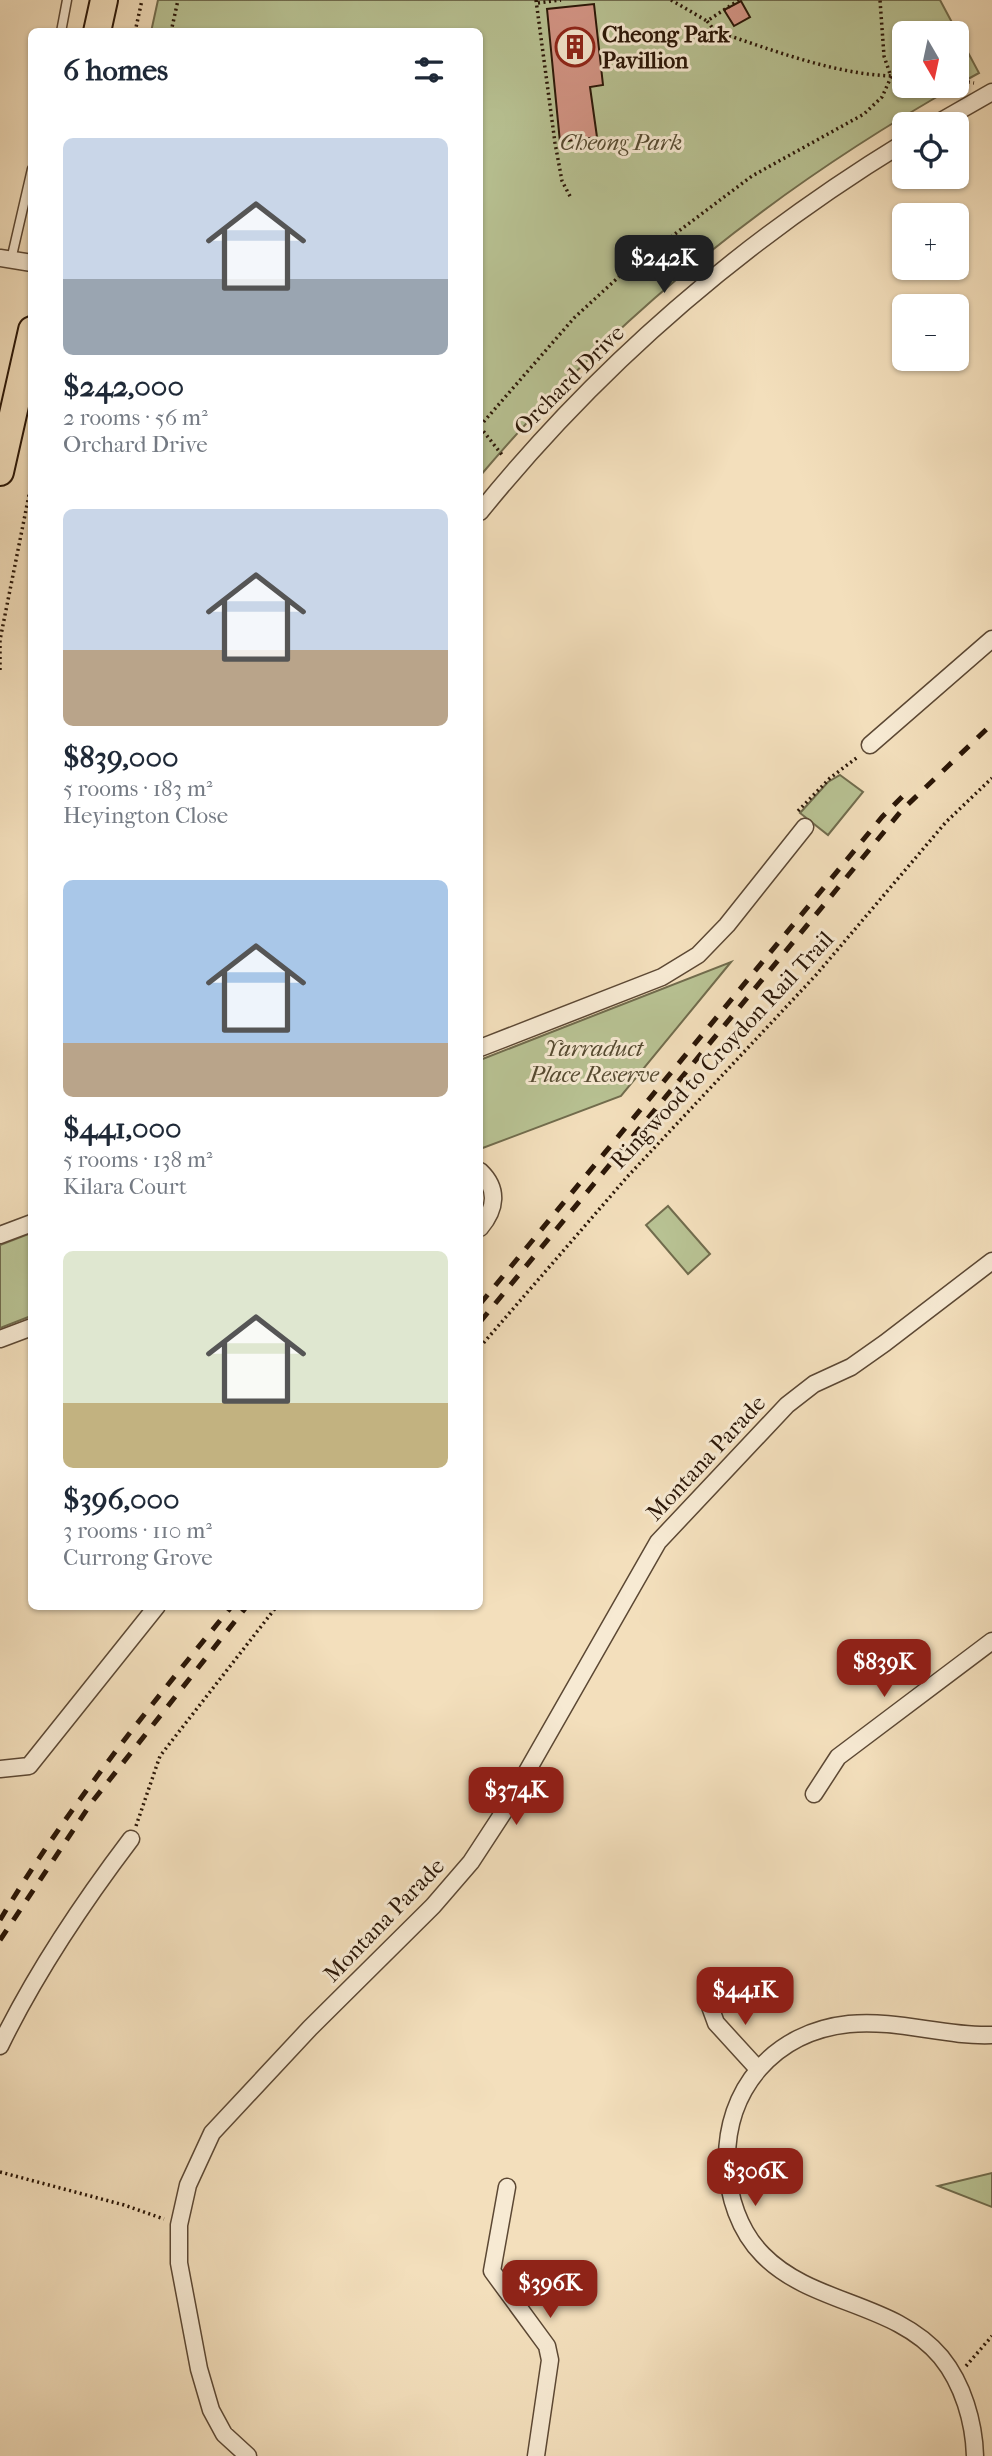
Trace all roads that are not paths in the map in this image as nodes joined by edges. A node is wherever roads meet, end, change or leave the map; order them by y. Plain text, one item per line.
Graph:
1 (67, 0) edge
2 (104, 0) edge
3 (62, 28) edge
4 (98, 28) edge
5 (992, 92) edge
6 (957, 112) edge
7 (892, 151) edge
8 (28, 183) edge
9 (6, 259) edge
10 (28, 262) edge
11 (28, 348) edge
12 (0, 472) edge
13 (483, 508) edge
14 (992, 639) edge
15 (870, 745) road end
16 (805, 827) road end
17 (483, 1047) edge
18 (483, 1174) edge
19 (28, 1224) edge
20 (483, 1225) edge
21 (0, 1235) edge
22 (992, 1261) edge
23 (28, 1328) edge
24 (0, 1339) edge
25 (155, 1610) edge
26 (992, 1641) edge
27 (0, 1769) edge
28 (814, 1794) dead end
29 (131, 1839) road end
30 (708, 2001) dead end
31 (992, 2035) edge
32 (0, 2046) edge
33 (758, 2069) junction
34 (507, 2187) dead end
35 (247, 2456) edge
36 (536, 2456) edge
37 (975, 2456) edge

1 - 3 lane
2 - 4 main road
5 - 6 street
7 - 13 street, Orchard Drive
8 - 9 lane
9 - 10 street
11 - 12 main road
14 - 15 street
16 - 17 street
18 - 20 street
19 - 21 street
22 - 35 street, Montana Parade
23 - 24 street
25 - 27 street
26 - 28 street
29 - 32 street
30 - 33 street
31 - 33 street
33 - 37 street
34 - 36 street

